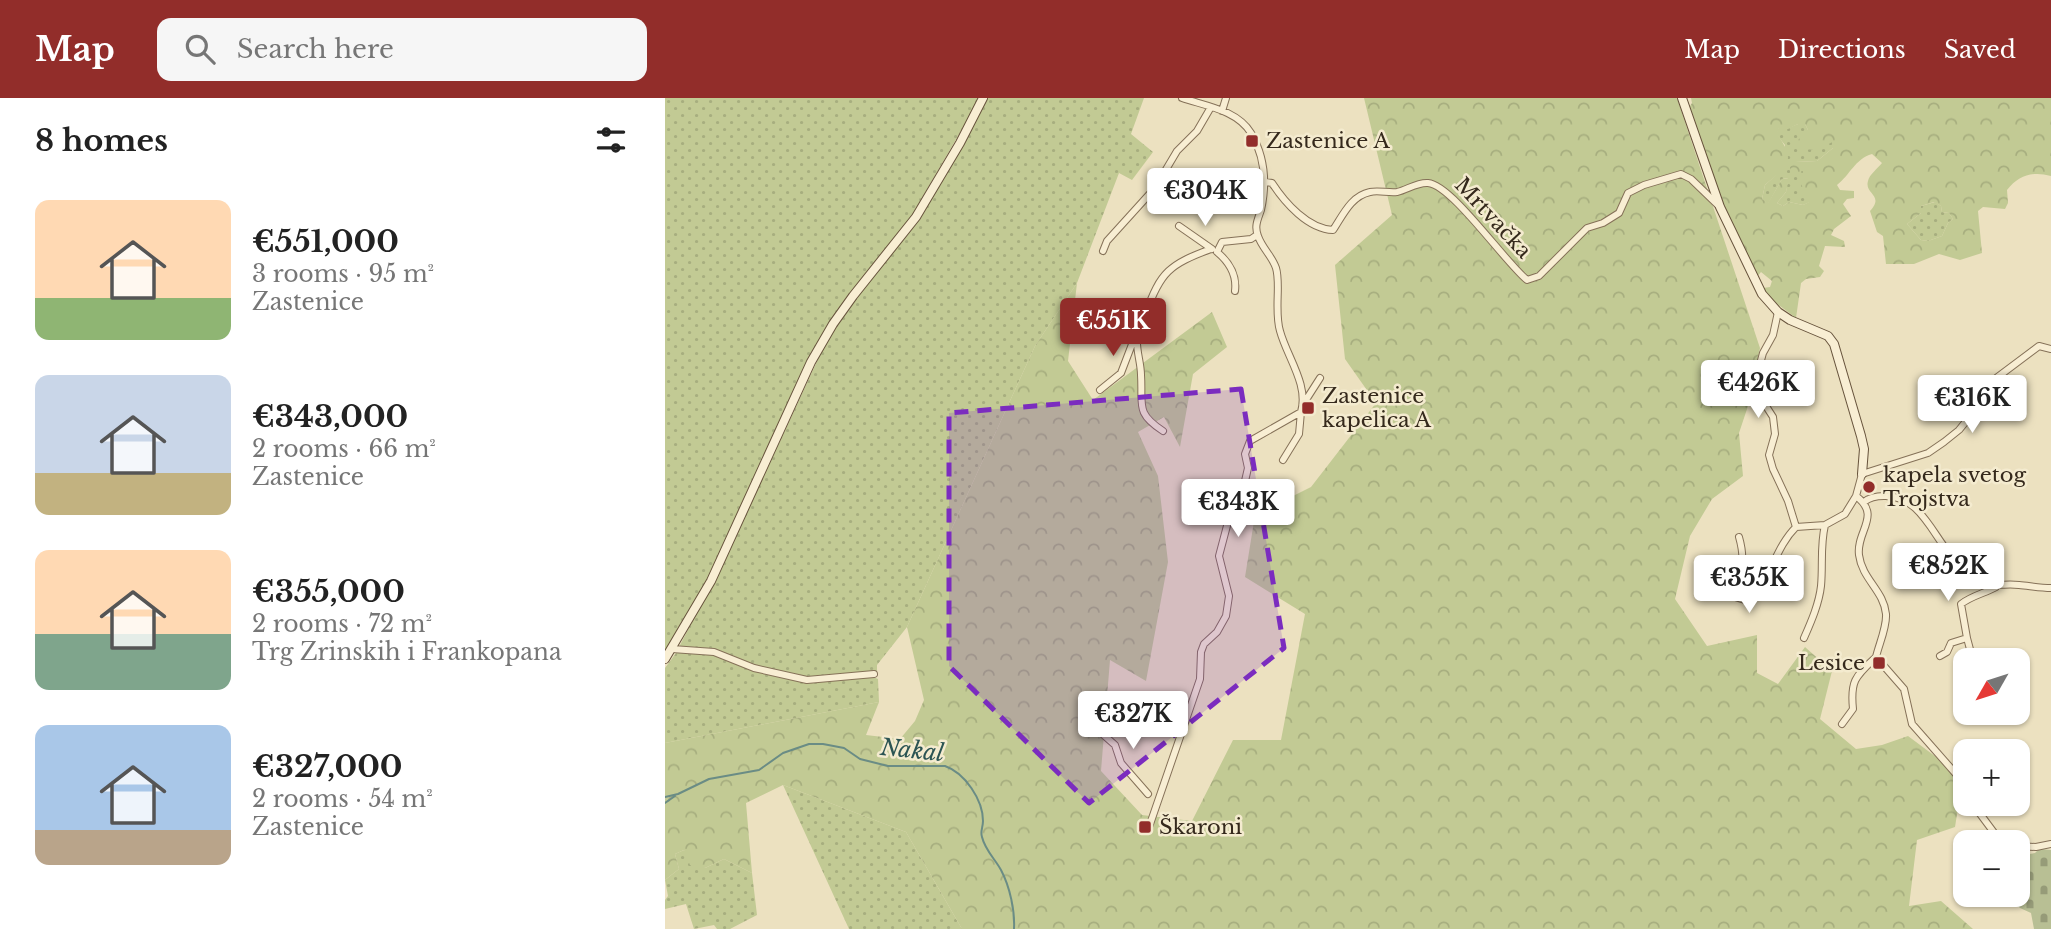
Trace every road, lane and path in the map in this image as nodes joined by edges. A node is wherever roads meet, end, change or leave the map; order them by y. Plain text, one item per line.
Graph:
1 (983, 98) edge
2 (1182, 98) edge
3 (1226, 98) edge
4 (1682, 98) edge
5 (1211, 107) junction
6 (1222, 111) junction
7 (1266, 182) junction
8 (1720, 207) junction
9 (1179, 226) dead end
10 (1257, 235) junction
11 (1103, 251) dead end
12 (1214, 251) junction
13 (1235, 291) dead end
14 (1778, 312) junction
15 (1136, 334) junction
16 (2051, 349) edge
17 (1320, 378) dead end
18 (1100, 390) dead end
19 (1304, 403) junction
20 (1301, 412) junction
21 (1163, 431) dead end
22 (1283, 460) dead end
23 (1862, 474) junction
24 (1856, 496) junction
25 (1864, 502) junction
26 (1825, 526) junction
27 (1796, 527) junction
28 (1739, 537) dead end
29 (1713, 574) dead end
30 (1996, 587) junction
31 (2051, 588) edge
32 (1730, 592) junction
33 (1804, 638) dead end
34 (1967, 638) junction
35 (1970, 648) edge
36 (672, 649) junction
37 (1940, 656) dead end
38 (1876, 657) junction
39 (665, 659) edge
40 (874, 674) dead end
41 (1842, 724) dead end
42 (1098, 730) dead end
43 (1953, 771) edge
44 (1160, 792) junction
45 (1148, 794) junction
46 (1157, 804) junction
47 (1148, 830) dead end
48 (2051, 844) edge
49 (2030, 847) edge

1 - 36 main road
2 - 5 street
3 - 6 street
4 - 8 main road
5 - 6 street
5 - 11 street
6 - 7 street
7 - 8 street, Mrtvačka
7 - 10 street
8 - 14 main road
9 - 12 street
10 - 12 street
10 - 19 street
12 - 13 street
12 - 15 street
14 - 23 main road
14 - 27 street
15 - 18 street
15 - 21 street
16 - 23 street
17 - 19 street
19 - 20 street
20 - 22 street
20 - 44 street
23 - 24 street
24 - 25 street
24 - 26 street
25 - 30 street
25 - 38 street
26 - 27 street
26 - 33 street
27 - 32 street
28 - 32 street
29 - 32 street
30 - 31 street
30 - 34 street
34 - 35 street
34 - 37 street
36 - 39 main road
36 - 40 street
38 - 41 street
38 - 43 street
42 - 45 street
44 - 45 street
44 - 46 street
45 - 46 street
46 - 47 street
48 - 49 street

